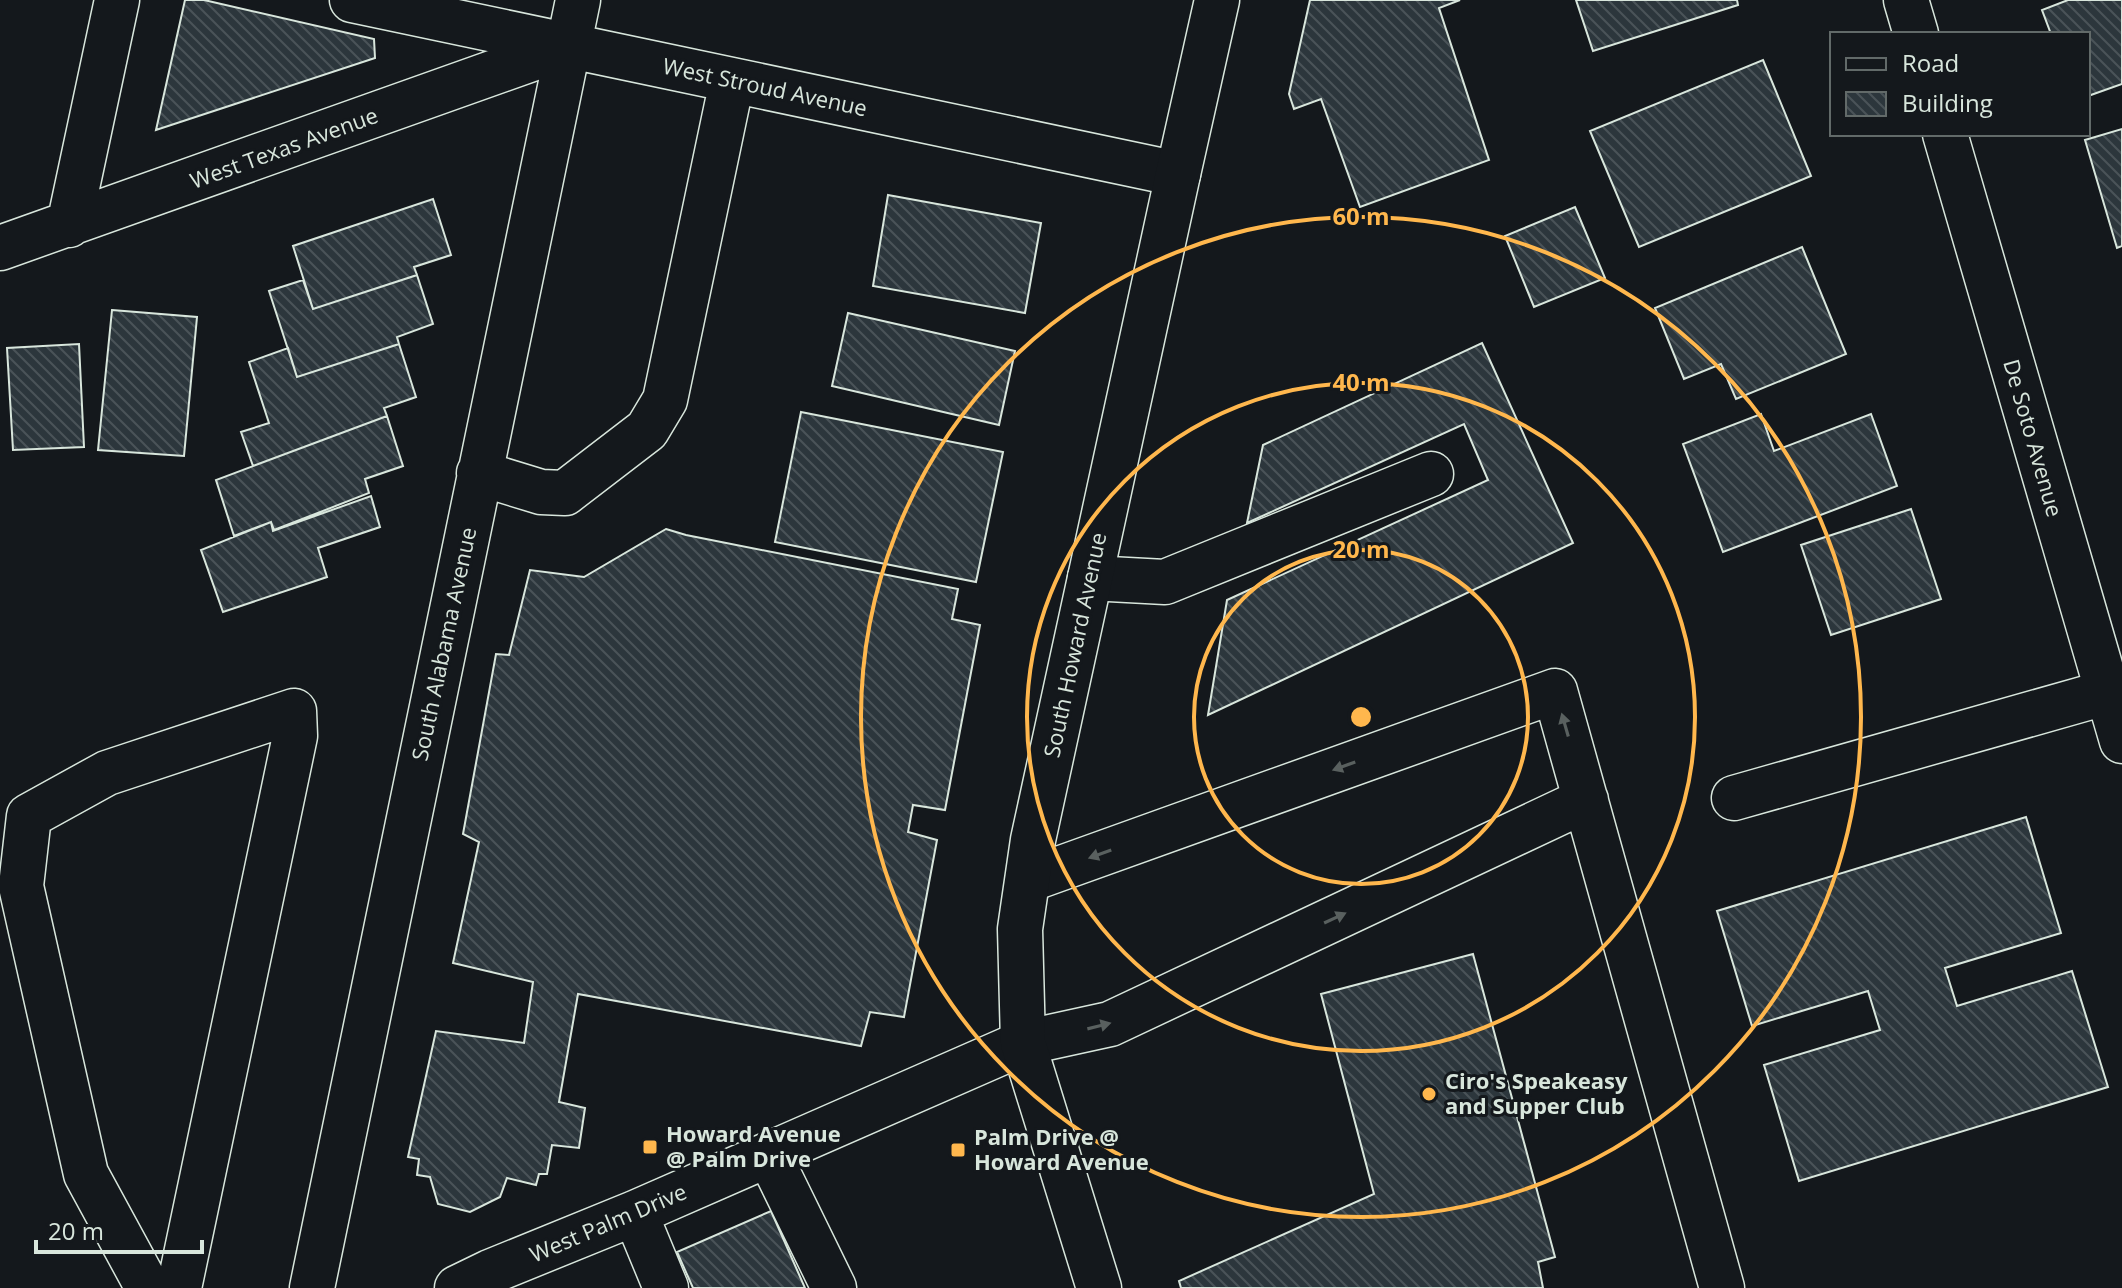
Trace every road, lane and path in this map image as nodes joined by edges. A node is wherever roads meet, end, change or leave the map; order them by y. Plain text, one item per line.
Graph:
1 (117, 0) edge
2 (352, 0) edge
3 (578, 0) edge
4 (1217, 0) edge
5 (1906, 0) edge
6 (1915, 32) edge
7 (568, 46) junction
8 (732, 81) junction
9 (1946, 136) edge
10 (1178, 174) junction
11 (69, 225) junction
12 (0, 248) edge
13 (479, 473) junction
14 (1431, 474) dead end
15 (1090, 578) junction
16 (2108, 692) junction
17 (2122, 741) edge
18 (1734, 798) dead end
19 (1586, 800) junction
20 (1028, 880) junction
21 (1023, 1043) junction
22 (769, 1155) junction
23 (635, 1213) junction
24 (481, 1283) edge
25 (148, 1288) edge
26 (179, 1288) edge
27 (312, 1288) edge
28 (666, 1288) edge
29 (834, 1288) edge
30 (1099, 1288) edge
31 (1722, 1288) edge

1 - 11 street
2 - 7 street, West Stroud Avenue
3 - 7 street, South Alabama Avenue
4 - 10 street, South Howard Avenue
5 - 6 street
7 - 8 street, West Stroud Avenue
7 - 11 street, West Texas Avenue
7 - 13 street, South Alabama Avenue
8 - 10 street, West Stroud Avenue
8 - 13 street
9 - 16 street, De Soto Avenue
10 - 15 street, South Howard Avenue
11 - 12 street, West Texas Avenue
13 - 27 street, South Alabama Avenue
14 - 15 street
15 - 20 street, South Howard Avenue
16 - 17 street, De Soto Avenue
16 - 18 street
19 -> 20 street
21 -> 19 street, West Palm Drive
19 - 31 street
20 - 21 street, South Howard Avenue
21 - 22 street, West Palm Drive
21 - 30 street, South Howard Avenue
22 - 23 street, West Palm Drive
22 - 29 street
23 - 24 street, West Palm Drive
23 - 28 street
25 - 26 street

